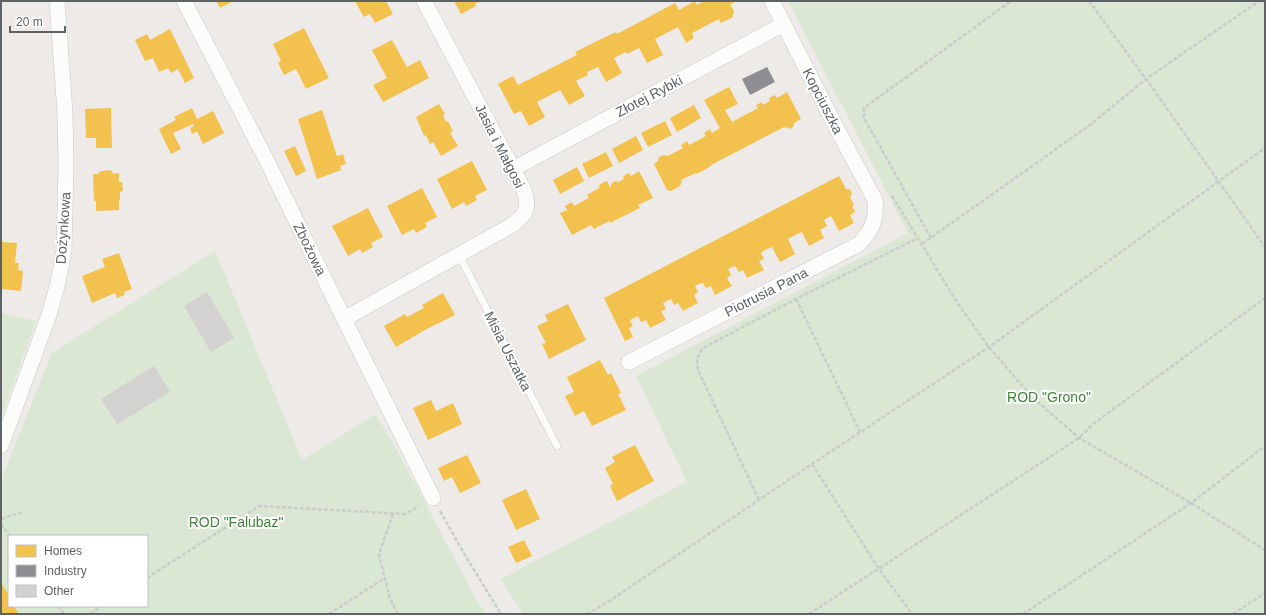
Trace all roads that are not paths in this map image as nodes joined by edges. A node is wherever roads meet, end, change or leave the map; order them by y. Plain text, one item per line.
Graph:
1 (57, 1) edge
2 (184, 1) edge
3 (424, 1) edge
4 (772, 1) edge
5 (784, 24) junction
6 (513, 169) junction
7 (875, 200) joint
8 (459, 255) junction
9 (344, 319) junction
10 (629, 362) dead end
11 (1, 446) edge
12 (557, 446) dead end
13 (433, 498) road end

1 - 11 street, Dożynkowa
2 - 9 street, Zbożowa
3 - 6 street, Jasia i Małgosi
4 - 5 street, Kopciuszka
5 - 6 street, Złotej Rybki
5 - 7 street, Kopciuszka
6 - 8 street, Jasia i Małgosi
7 - 10 street, Piotrusia Pana
8 - 9 street, Jasia i Małgosi
8 - 12 lane, Misia Uszatka
9 - 13 street, Zbożowa

